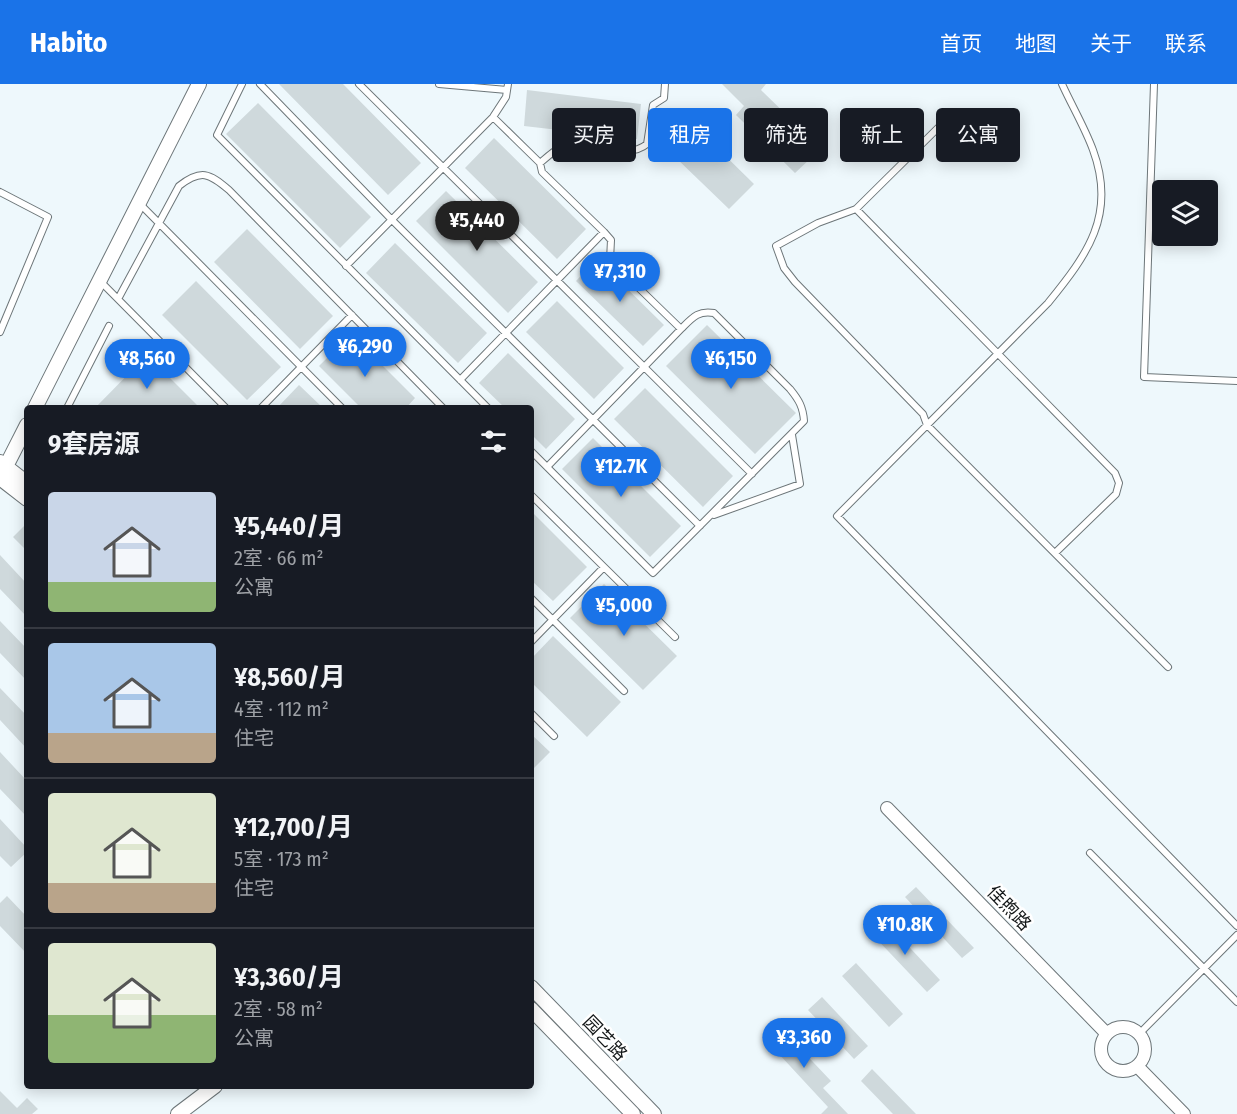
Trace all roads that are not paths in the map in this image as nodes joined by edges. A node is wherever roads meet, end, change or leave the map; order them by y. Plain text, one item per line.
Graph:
1 (199, 84) edge
2 (243, 84) edge
3 (260, 84) edge
4 (359, 84) edge
5 (439, 84) edge
6 (665, 84) edge
7 (1062, 84) edge
8 (1154, 84) edge
9 (507, 87) edge
10 (494, 117) junction
11 (936, 130) edge
12 (540, 163) junction
13 (443, 168) junction
14 (0, 192) edge
15 (139, 203) junction
16 (856, 209) junction
17 (392, 220) junction
18 (159, 223) junction
19 (604, 232) junction
20 (346, 266) junction
21 (556, 280) junction
22 (100, 281) junction
23 (118, 299) junction
24 (352, 315) junction
25 (108, 326) dead end
26 (681, 329) junction
27 (0, 332) edge
28 (506, 333) junction
29 (999, 353) junction
30 (302, 367) junction
31 (644, 368) junction
32 (460, 380) junction
33 (1237, 381) edge
34 (436, 401) junction
35 (37, 405) edge
36 (69, 405) edge
37 (223, 405) edge
38 (264, 405) edge
39 (339, 405) edge
40 (432, 405) edge
41 (440, 405) edge
42 (485, 405) edge
43 (593, 420) junction
44 (927, 425) junction
45 (24, 430) edge
46 (792, 435) junction
47 (534, 454) edge
48 (547, 466) junction
49 (1, 472) edge
50 (752, 474) junction
51 (24, 482) edge
52 (24, 496) edge
53 (534, 498) edge
54 (710, 516) junction
55 (700, 526) junction
56 (1055, 553) junction
57 (604, 567) junction
58 (534, 601) edge
59 (553, 620) junction
60 (675, 637) dead end
61 (534, 639) edge
62 (1168, 667) dead end
63 (624, 691) dead end
64 (534, 716) edge
65 (554, 736) dead end
66 (887, 808) dead end
67 (1090, 853) dead end
68 (1237, 926) edge
69 (1237, 936) edge
70 (1204, 969) junction
71 (534, 990) edge
72 (1237, 1002) edge
73 (534, 1012) edge
74 (1106, 1033) junction
75 (1140, 1033) junction
76 (1138, 1067) junction
77 (211, 1089) edge
78 (178, 1114) edge
79 (633, 1114) edge
80 (654, 1114) edge
81 (1184, 1114) edge

1 - 15 street
2 - 20 lane
3 - 17 lane
4 - 13 lane
5 - 9 lane
6 - 12 lane
7 - 29 lane
8 - 33 lane
9 - 10 lane
10 - 12 lane
10 - 13 lane
11 - 16 lane
12 - 19 lane
13 - 17 lane
13 - 21 lane
14 - 27 lane
15 - 18 lane
15 - 22 street
16 - 29 lane
16 - 44 lane
17 - 20 lane
17 - 28 lane
18 - 23 lane
18 - 24 lane
18 - 30 lane
19 - 21 lane
19 - 26 lane
20 - 32 lane
21 - 28 lane
21 - 31 lane
22 - 23 lane
22 - 35 street
23 - 37 lane
24 - 30 lane
24 - 34 lane
25 - 36 lane
26 - 31 lane
26 - 46 lane
28 - 32 lane
28 - 43 lane
29 - 44 lane
29 - 56 lane
30 - 38 lane
30 - 39 lane
31 - 43 lane
31 - 50 lane
32 - 42 lane
34 - 40 lane
34 - 41 lane
43 - 48 lane
43 - 55 lane
44 - 56 lane
44 - 68 lane
45 - 49 street
46 - 50 lane
46 - 54 lane
47 - 48 lane
48 - 55 lane
49 - 51 street
49 - 52 street
50 - 54 lane
53 - 57 lane
54 - 55 lane
56 - 62 lane
57 - 59 lane
57 - 60 lane
58 - 59 lane
59 - 61 lane
59 - 63 lane
64 - 65 lane
66 - 74 street, 佳煦路
67 - 70 lane
69 - 70 lane
70 - 72 lane
70 - 75 lane
71 - 80 street, 园艺路
73 - 79 street, 园艺路
74 - 75 street
74 - 76 street
75 - 76 street
76 - 81 street
77 - 78 street

